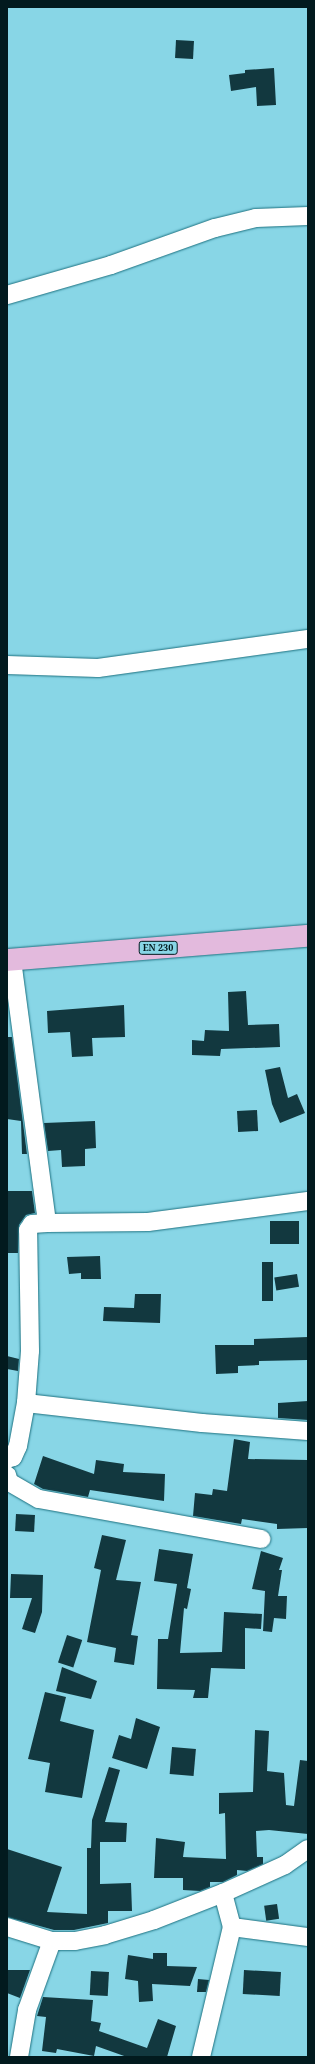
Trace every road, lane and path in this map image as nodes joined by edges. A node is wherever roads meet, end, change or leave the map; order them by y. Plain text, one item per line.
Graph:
1 (308, 216) edge
2 (7, 295) edge
3 (308, 639) edge
4 (7, 665) edge
5 (308, 936) edge
6 (9, 960) edge
7 (308, 1201) edge
8 (47, 1223) junction
9 (26, 1402) junction
10 (308, 1431) edge
11 (7, 1459) edge
12 (7, 1475) edge
13 (261, 1539) dead end
14 (308, 1849) edge
15 (223, 1893) junction
16 (232, 1926) junction
17 (7, 1927) edge
18 (308, 1937) edge
19 (52, 1941) junction
20 (19, 2057) edge
21 (201, 2057) edge

1 - 2 street
3 - 4 street
5 - 6 main road, EN 230
6 - 8 street
7 - 8 street
8 - 9 street
9 - 10 street
9 - 11 street
12 - 13 street
14 - 15 street
15 - 16 street
15 - 19 street
16 - 18 street
16 - 21 street
17 - 19 street
19 - 20 street

